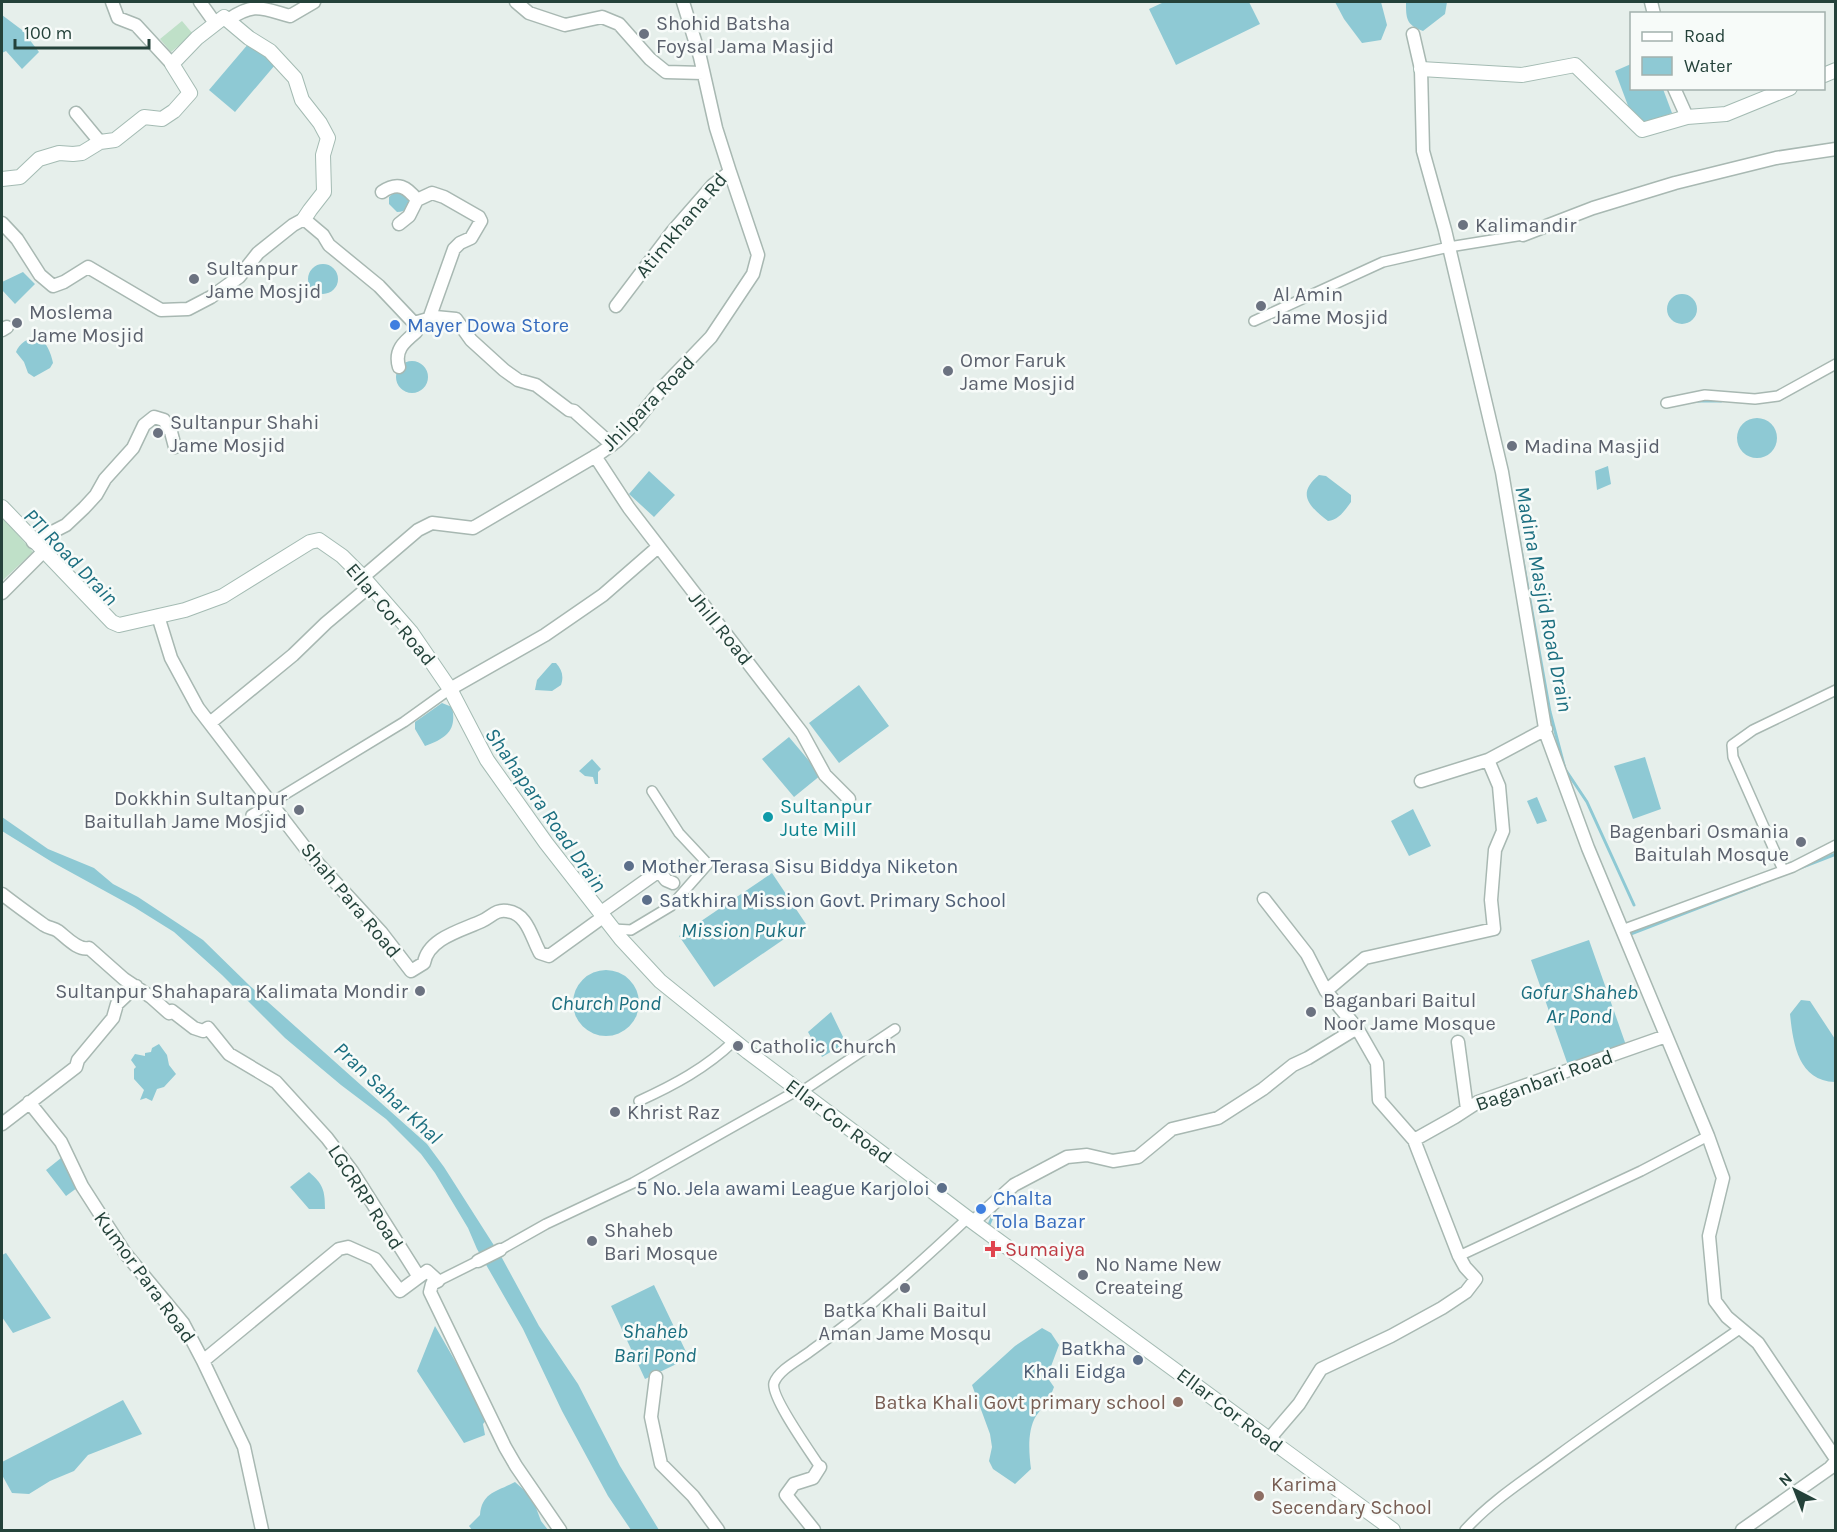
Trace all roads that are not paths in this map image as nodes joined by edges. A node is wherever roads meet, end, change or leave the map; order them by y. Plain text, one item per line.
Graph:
1 (112, 2) edge
2 (200, 2) edge
3 (314, 2) edge
4 (516, 2) edge
5 (683, 2) edge
6 (222, 22) junction
7 (1413, 34) dead end
8 (172, 64) junction
9 (1421, 69) junction
10 (704, 73) junction
11 (1675, 90) edge
12 (1785, 90) edge
13 (76, 112) dead end
14 (1687, 117) junction
15 (100, 142) junction
16 (1836, 149) edge
17 (730, 172) junction
18 (2, 179) edge
19 (382, 192) dead end
20 (417, 200) junction
21 (304, 219) junction
22 (2, 223) edge
23 (399, 224) dead end
24 (1523, 234) joint
25 (1449, 247) junction
26 (616, 306) dead end
27 (458, 318) dead end
28 (429, 319) junction
29 (1254, 321) dead end
30 (414, 323) junction
31 (1836, 364) edge
32 (399, 367) dead end
33 (507, 367) dead end
34 (1666, 403) dead end
35 (612, 445) junction
36 (175, 447) dead end
37 (595, 456) junction
38 (2, 507) edge
39 (38, 547) junction
40 (658, 547) junction
41 (366, 581) junction
42 (2, 593) edge
43 (158, 616) junction
44 (450, 689) junction
45 (1836, 690) edge
46 (210, 723) junction
47 (1546, 729) junction
48 (1488, 760) junction
49 (1421, 781) dead end
50 (652, 791) dead end
51 (849, 799) dead end
52 (272, 803) junction
53 (251, 815) dead end
54 (1836, 845) edge
55 (1783, 870) junction
56 (673, 883) dead end
57 (2, 894) edge
58 (1264, 899) dead end
59 (602, 915) junction
60 (613, 929) junction
61 (1622, 930) junction
62 (136, 986) junction
63 (1326, 991) junction
64 (1357, 1028) junction
65 (896, 1029) dead end
66 (1666, 1036) junction
67 (734, 1041) junction
68 (1458, 1042) dead end
69 (800, 1091) junction
70 (639, 1101) dead end
71 (29, 1102) junction
72 (1467, 1109) junction
73 (2, 1124) edge
74 (1708, 1137) junction
75 (1414, 1140) junction
76 (971, 1219) junction
77 (500, 1250) joint
78 (1459, 1256) junction
79 (478, 1261) joint
80 (418, 1277) junction
81 (438, 1281) junction
82 (1741, 1328) junction
83 (203, 1361) junction
84 (656, 1377) dead end
85 (1269, 1439) junction
86 (1836, 1460) edge
87 (820, 1467) joint
88 (807, 1528) edge
89 (261, 1530) edge
90 (560, 1530) edge
91 (718, 1530) edge
92 (1393, 1530) edge
93 (1465, 1530) edge
94 (1742, 1530) edge

1 - 8 street
2 - 6 street
3 - 6 street
4 - 10 street
5 - 10 street, Atimkhana Rd
6 - 8 main road
6 - 21 main road
7 - 9 street
8 - 15 main road
9 - 14 main road
9 - 25 street
10 - 17 street, Atimkhana Rd
11 - 14 street
12 - 14 main road
13 - 15 street
15 - 18 main road
16 - 24 street
17 - 26 street, Atimkhana Rd
17 - 35 street, Jhilpara Road
19 - 20 street
20 - 23 street
20 - 28 street
21 - 22 street
21 - 30 street
24 - 25 street
25 - 29 street
25 - 47 street
27 - 33 street
28 - 30 street
28 - 35 street
30 - 32 street
31 - 34 street
35 - 37 street, Jhilpara Road
36 - 39 street
37 - 40 street, Jhill Road
37 - 41 street, Jhilpara Road
38 - 39 main road
39 - 42 street
39 - 43 main road
40 - 44 street
40 - 51 street, Jhill Road
41 - 43 main road, Ellar Cor Road
41 - 44 main road, Ellar Cor Road
41 - 46 street, Jhilpara Road
43 - 46 street, Shah Para Road
44 - 52 street
44 - 59 main road, Ellar Cor Road
45 - 55 street
46 - 52 street, Shah Para Road
47 - 48 street
47 - 61 street
48 - 49 street
48 - 63 street
50 - 60 street
52 - 53 street
52 - 59 street, Shah Para Road
54 - 55 street
55 - 61 street
56 - 59 street
57 - 62 street, LGCRRP Road
58 - 63 street
59 - 60 main road, Ellar Cor Road
60 - 67 main road, Ellar Cor Road
61 - 66 street
62 - 71 street
62 - 80 street, LGCRRP Road
63 - 64 street
64 - 75 street
64 - 76 street
65 - 69 street
66 - 72 street, Baganbari Road
66 - 74 street
67 - 69 main road, Ellar Cor Road
67 - 70 street
68 - 72 street
69 - 76 main road, Ellar Cor Road
69 - 77 street
71 - 73 street
71 - 83 street, Kumor Para Road
72 - 75 street, Baganbari Road
74 - 78 street
74 - 82 street
75 - 78 street
76 - 85 main road, Ellar Cor Road
76 - 87 street
77 - 79 street
78 - 85 street
79 - 81 street
80 - 81 street
80 - 83 street
81 - 90 street
82 - 86 street
82 - 93 street
83 - 89 street, Kumor Para Road
84 - 91 street
85 - 92 main road, Ellar Cor Road
86 - 94 street
87 - 88 street

